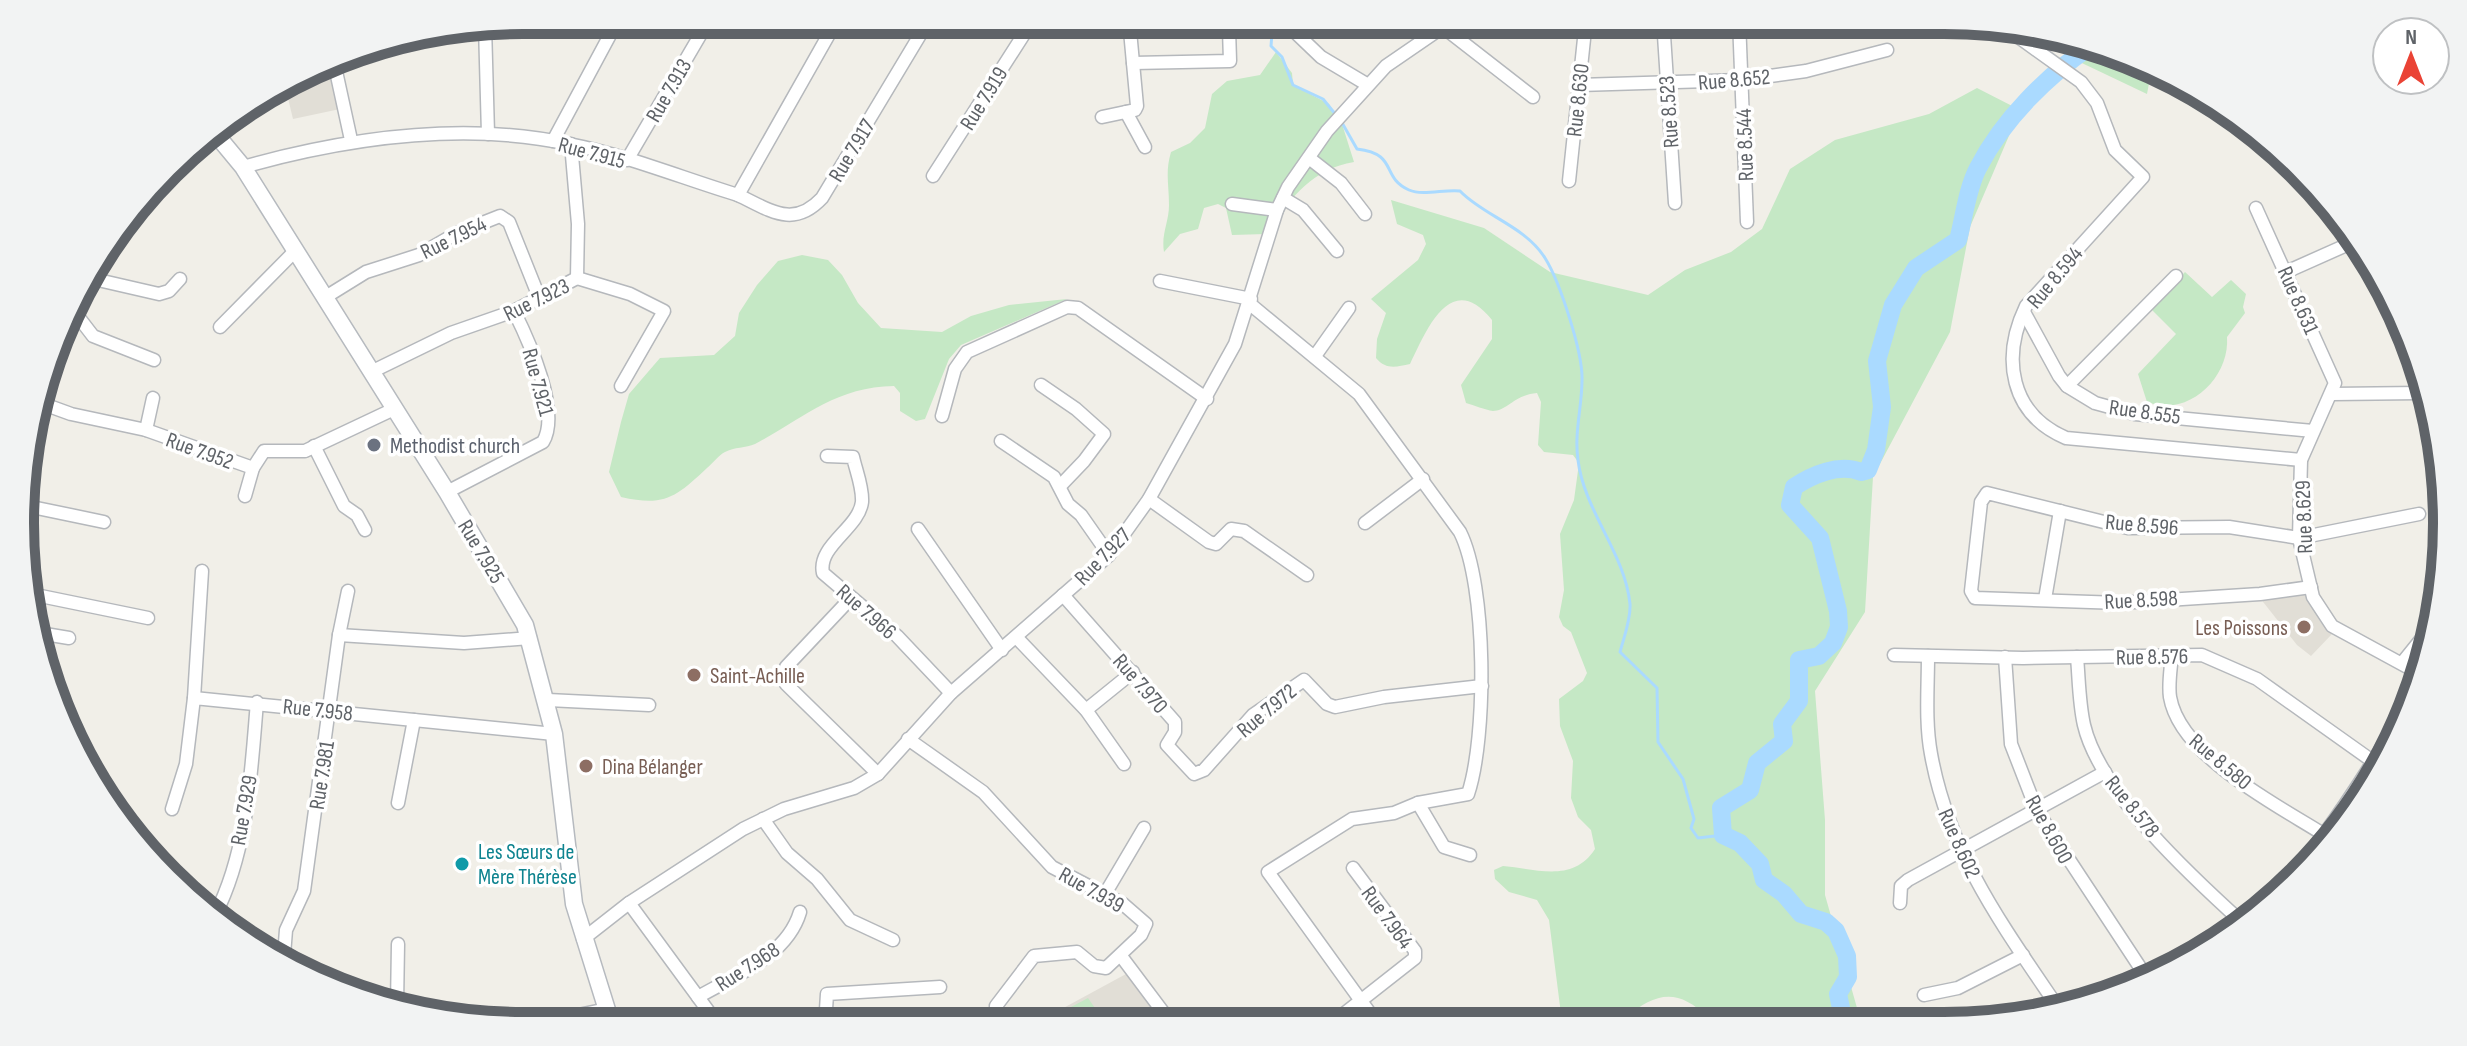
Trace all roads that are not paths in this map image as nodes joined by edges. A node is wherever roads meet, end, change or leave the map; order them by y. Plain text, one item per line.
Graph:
1 (610, 34) edge
2 (701, 34) edge
3 (829, 34) edge
4 (921, 34) edge
5 (1024, 34) edge
6 (1130, 34) edge
7 (1229, 34) edge
8 (1297, 34) dead end
9 (1433, 34) edge
10 (1460, 34) edge
11 (1584, 34) edge
12 (1663, 34) edge
13 (1739, 34) edge
14 (485, 36) edge
15 (2023, 40) edge
16 (1887, 50) dead end
17 (1133, 63) junction
18 (336, 71) edge
19 (1741, 80) junction
20 (1368, 85) junction
21 (1579, 85) junction
22 (1665, 85) junction
23 (1533, 97) dead end
24 (1126, 112) junction
25 (1102, 117) dead end
26 (488, 134) junction
27 (220, 139) edge
28 (351, 140) junction
29 (553, 141) junction
30 (571, 144) junction
31 (1145, 147) dead end
32 (1309, 158) junction
33 (627, 160) junction
34 (243, 167) junction
35 (933, 176) dead end
36 (1569, 181) dead end
37 (738, 195) junction
38 (1675, 203) dead end
39 (1232, 204) dead end
40 (1280, 204) junction
41 (2256, 208) dead end
42 (1365, 214) dead end
43 (1747, 222) dead end
44 (2347, 245) edge
45 (295, 251) junction
46 (1337, 251) dead end
47 (2286, 272) junction
48 (2176, 276) dead end
49 (577, 278) junction
50 (180, 279) dead end
51 (99, 280) edge
52 (1160, 281) dead end
53 (539, 297) junction
54 (324, 298) junction
55 (1250, 302) junction
56 (1349, 308) dead end
57 (514, 311) junction
58 (2024, 312) junction
59 (79, 318) edge
60 (220, 327) dead end
61 (1315, 356) junction
62 (154, 360) dead end
63 (371, 372) junction
64 (1041, 385) dead end
65 (621, 386) dead end
66 (2067, 386) junction
67 (2415, 393) edge
68 (2332, 394) junction
69 (153, 398) dead end
70 (1207, 399) junction
71 (49, 406) edge
72 (394, 409) junction
73 (942, 416) dead end
74 (146, 430) junction
75 (2313, 431) junction
76 (1001, 441) dead end
77 (314, 446) junction
78 (827, 456) dead end
79 (2301, 460) junction
80 (253, 468) junction
81 (1423, 479) junction
82 (1061, 485) junction
83 (447, 492) junction
84 (245, 496) dead end
85 (1149, 499) junction
86 (34, 508) edge
87 (2060, 511) junction
88 (2419, 514) dead end
89 (104, 522) dead end
90 (1365, 523) dead end
91 (918, 529) dead end
92 (365, 530) dead end
93 (2299, 538) junction
94 (1109, 555) junction
95 (202, 571) dead end
96 (1307, 575) dead end
97 (2311, 587) junction
98 (348, 591) dead end
99 (1063, 595) junction
100 (39, 596) edge
101 (1971, 596) joint
102 (851, 598) junction
103 (2045, 599) junction
104 (148, 618) dead end
105 (47, 634) edge
106 (339, 635) junction
107 (69, 638) dead end
108 (530, 638) junction
109 (1017, 638) junction
110 (2418, 644) edge
111 (1002, 650) junction
112 (2172, 654) junction
113 (1894, 655) dead end
114 (1928, 656) junction
115 (2005, 657) junction
116 (2077, 657) junction
117 (2402, 663) junction
118 (2411, 668) edge
119 (1133, 672) junction
120 (1482, 686) junction
121 (951, 693) junction
122 (194, 698) junction
123 (548, 700) junction
124 (257, 702) junction
125 (649, 705) dead end
126 (331, 710) junction
127 (1086, 710) junction
128 (414, 720) junction
129 (554, 734) junction
130 (908, 739) junction
131 (2371, 760) edge
132 (1124, 764) dead end
133 (2105, 772) junction
134 (878, 774) junction
135 (1194, 774) joint
136 (398, 803) dead end
137 (1418, 803) junction
138 (172, 809) dead end
139 (2037, 811) junction
140 (763, 819) junction
141 (1144, 828) dead end
142 (2322, 833) edge
143 (1961, 854) junction
144 (1470, 855) dead end
145 (1353, 868) dead end
146 (1105, 894) junction
147 (629, 903) junction
148 (1900, 903) dead end
149 (219, 906) edge
150 (800, 912) dead end
151 (2236, 916) edge
152 (583, 939) junction
153 (893, 940) dead end
154 (398, 944) dead end
155 (284, 950) edge
156 (2023, 955) junction
157 (1121, 956) junction
158 (2142, 970) edge
159 (940, 987) dead end
160 (397, 995) edge
161 (1924, 995) dead end
162 (698, 997) junction
163 (2053, 1000) edge
164 (1360, 1002) junction
165 (607, 1009) junction
166 (593, 1012) edge
167 (608, 1012) edge
168 (709, 1012) edge
169 (826, 1012) edge
170 (996, 1012) edge
171 (1163, 1012) edge
172 (1347, 1012) edge
173 (1368, 1012) edge

1 - 29 street
2 - 33 street, Rue 7.913
3 - 37 street
4 - 37 street, Rue 7.917
5 - 35 street, Rue 7.919
6 - 17 street
7 - 17 street
8 - 20 street
9 - 20 street, Rue 7.927
10 - 23 street
11 - 21 street, Rue 8.630
12 - 22 street, Rue 8.523
13 - 19 street, Rue 8.544
14 - 26 street
15 - 58 street, Rue 8.594
16 - 19 street, Rue 8.652
17 - 24 street
18 - 28 street
19 - 22 street, Rue 8.652
19 - 43 street, Rue 8.544
20 - 32 street, Rue 7.927
21 - 22 street, Rue 8.652
21 - 36 street, Rue 8.630
22 - 38 street, Rue 8.523
24 - 25 street
24 - 31 street
26 - 28 street, Rue 7.915
26 - 29 street, Rue 7.915
27 - 34 street, Rue 7.925
28 - 34 street, Rue 7.915
29 - 30 street, Rue 7.915
30 - 33 street, Rue 7.915
30 - 49 street, Rue 7.923
32 - 40 street, Rue 7.927
32 - 42 street
33 - 37 street, Rue 7.915
34 - 45 street, Rue 7.925
39 - 40 street
40 - 46 street
40 - 55 street, Rue 7.927
41 - 47 street, Rue 8.631
44 - 47 street
45 - 54 street, Rue 7.925
45 - 60 street
47 - 68 street, Rue 8.631
48 - 66 street
49 - 53 street, Rue 7.923
49 - 65 street
50 - 51 street
52 - 55 street
53 - 54 street, Rue 7.954
53 - 57 street, Rue 7.923
54 - 63 street, Rue 7.925
55 - 61 street
55 - 70 street, Rue 7.927
56 - 61 street
57 - 63 street, Rue 7.923
57 - 83 street, Rue 7.921
58 - 66 street
58 - 79 street, Rue 8.594
59 - 62 street
61 - 81 street
63 - 72 street, Rue 7.925
64 - 82 street
66 - 75 street, Rue 8.555
67 - 68 street
68 - 75 street, Rue 8.629
69 - 74 street
70 - 73 street
70 - 85 street, Rue 7.927
71 - 74 street, Rue 7.952
72 - 77 street, Rue 7.952
72 - 83 street, Rue 7.925
74 - 80 street, Rue 7.952
75 - 79 street, Rue 8.629
76 - 82 street
77 - 80 street, Rue 7.952
77 - 92 street
78 - 102 street, Rue 7.966
79 - 93 street, Rue 8.629
80 - 84 street
81 - 90 street
81 - 120 street
82 - 94 street
83 - 108 street, Rue 7.925
85 - 94 street, Rue 7.927
85 - 96 street
86 - 89 street
87 - 93 street, Rue 8.596
87 - 101 street, Rue 8.596
87 - 103 street
88 - 93 street
91 - 111 street
93 - 97 street, Rue 8.629
94 - 99 street, Rue 7.927
95 - 122 street
97 - 103 street, Rue 8.598
97 - 117 street, Rue 8.629
98 - 106 street, Rue 7.981
99 - 109 street, Rue 7.927
99 - 119 street, Rue 7.970
100 - 104 street
101 - 103 street, Rue 8.598
102 - 121 street, Rue 7.966
102 - 134 street
105 - 107 street
106 - 108 street
106 - 126 street, Rue 7.981
108 - 123 street, Rue 7.925
109 - 111 street, Rue 7.927
109 - 127 street
110 - 117 street
111 - 121 street, Rue 7.927
112 - 116 street, Rue 8.576
112 - 131 street, Rue 8.576
112 - 142 street, Rue 8.580
113 - 114 street, Rue 8.576
114 - 115 street, Rue 8.576
114 - 143 street, Rue 8.602
115 - 116 street, Rue 8.576
115 - 139 street, Rue 8.600
116 - 133 street, Rue 8.578
117 - 118 street, Rue 8.629
119 - 127 street
119 - 135 street, Rue 7.970
120 - 135 street, Rue 7.972
120 - 137 street
121 - 130 street, Rue 7.927
122 - 124 street, Rue 7.958
122 - 138 street
123 - 125 street
123 - 129 street, Rue 7.925
124 - 126 street, Rue 7.958
124 - 149 street, Rue 7.929
126 - 128 street, Rue 7.958
126 - 155 street, Rue 7.981
127 - 132 street
128 - 129 street, Rue 7.958
128 - 136 street
129 - 152 street, Rue 7.925
130 - 134 street, Rue 7.927
130 - 146 street, Rue 7.939
133 - 139 street
133 - 151 street, Rue 8.578
134 - 140 street, Rue 7.927
137 - 144 street
137 - 164 street
139 - 143 street
139 - 158 street, Rue 8.600
140 - 147 street, Rue 7.927
140 - 153 street
141 - 146 street
143 - 148 street
143 - 156 street, Rue 8.602
145 - 164 street, Rue 7.964
146 - 157 street, Rue 7.939
147 - 152 street, Rue 7.927
147 - 162 street, Rue 7.968
150 - 162 street, Rue 7.968
152 - 165 street, Rue 7.925
154 - 160 street
156 - 161 street
156 - 163 street, Rue 8.602
157 - 170 street
157 - 171 street
159 - 169 street
162 - 168 street
164 - 172 street, Rue 7.964
164 - 173 street
165 - 166 street
165 - 167 street, Rue 7.925

